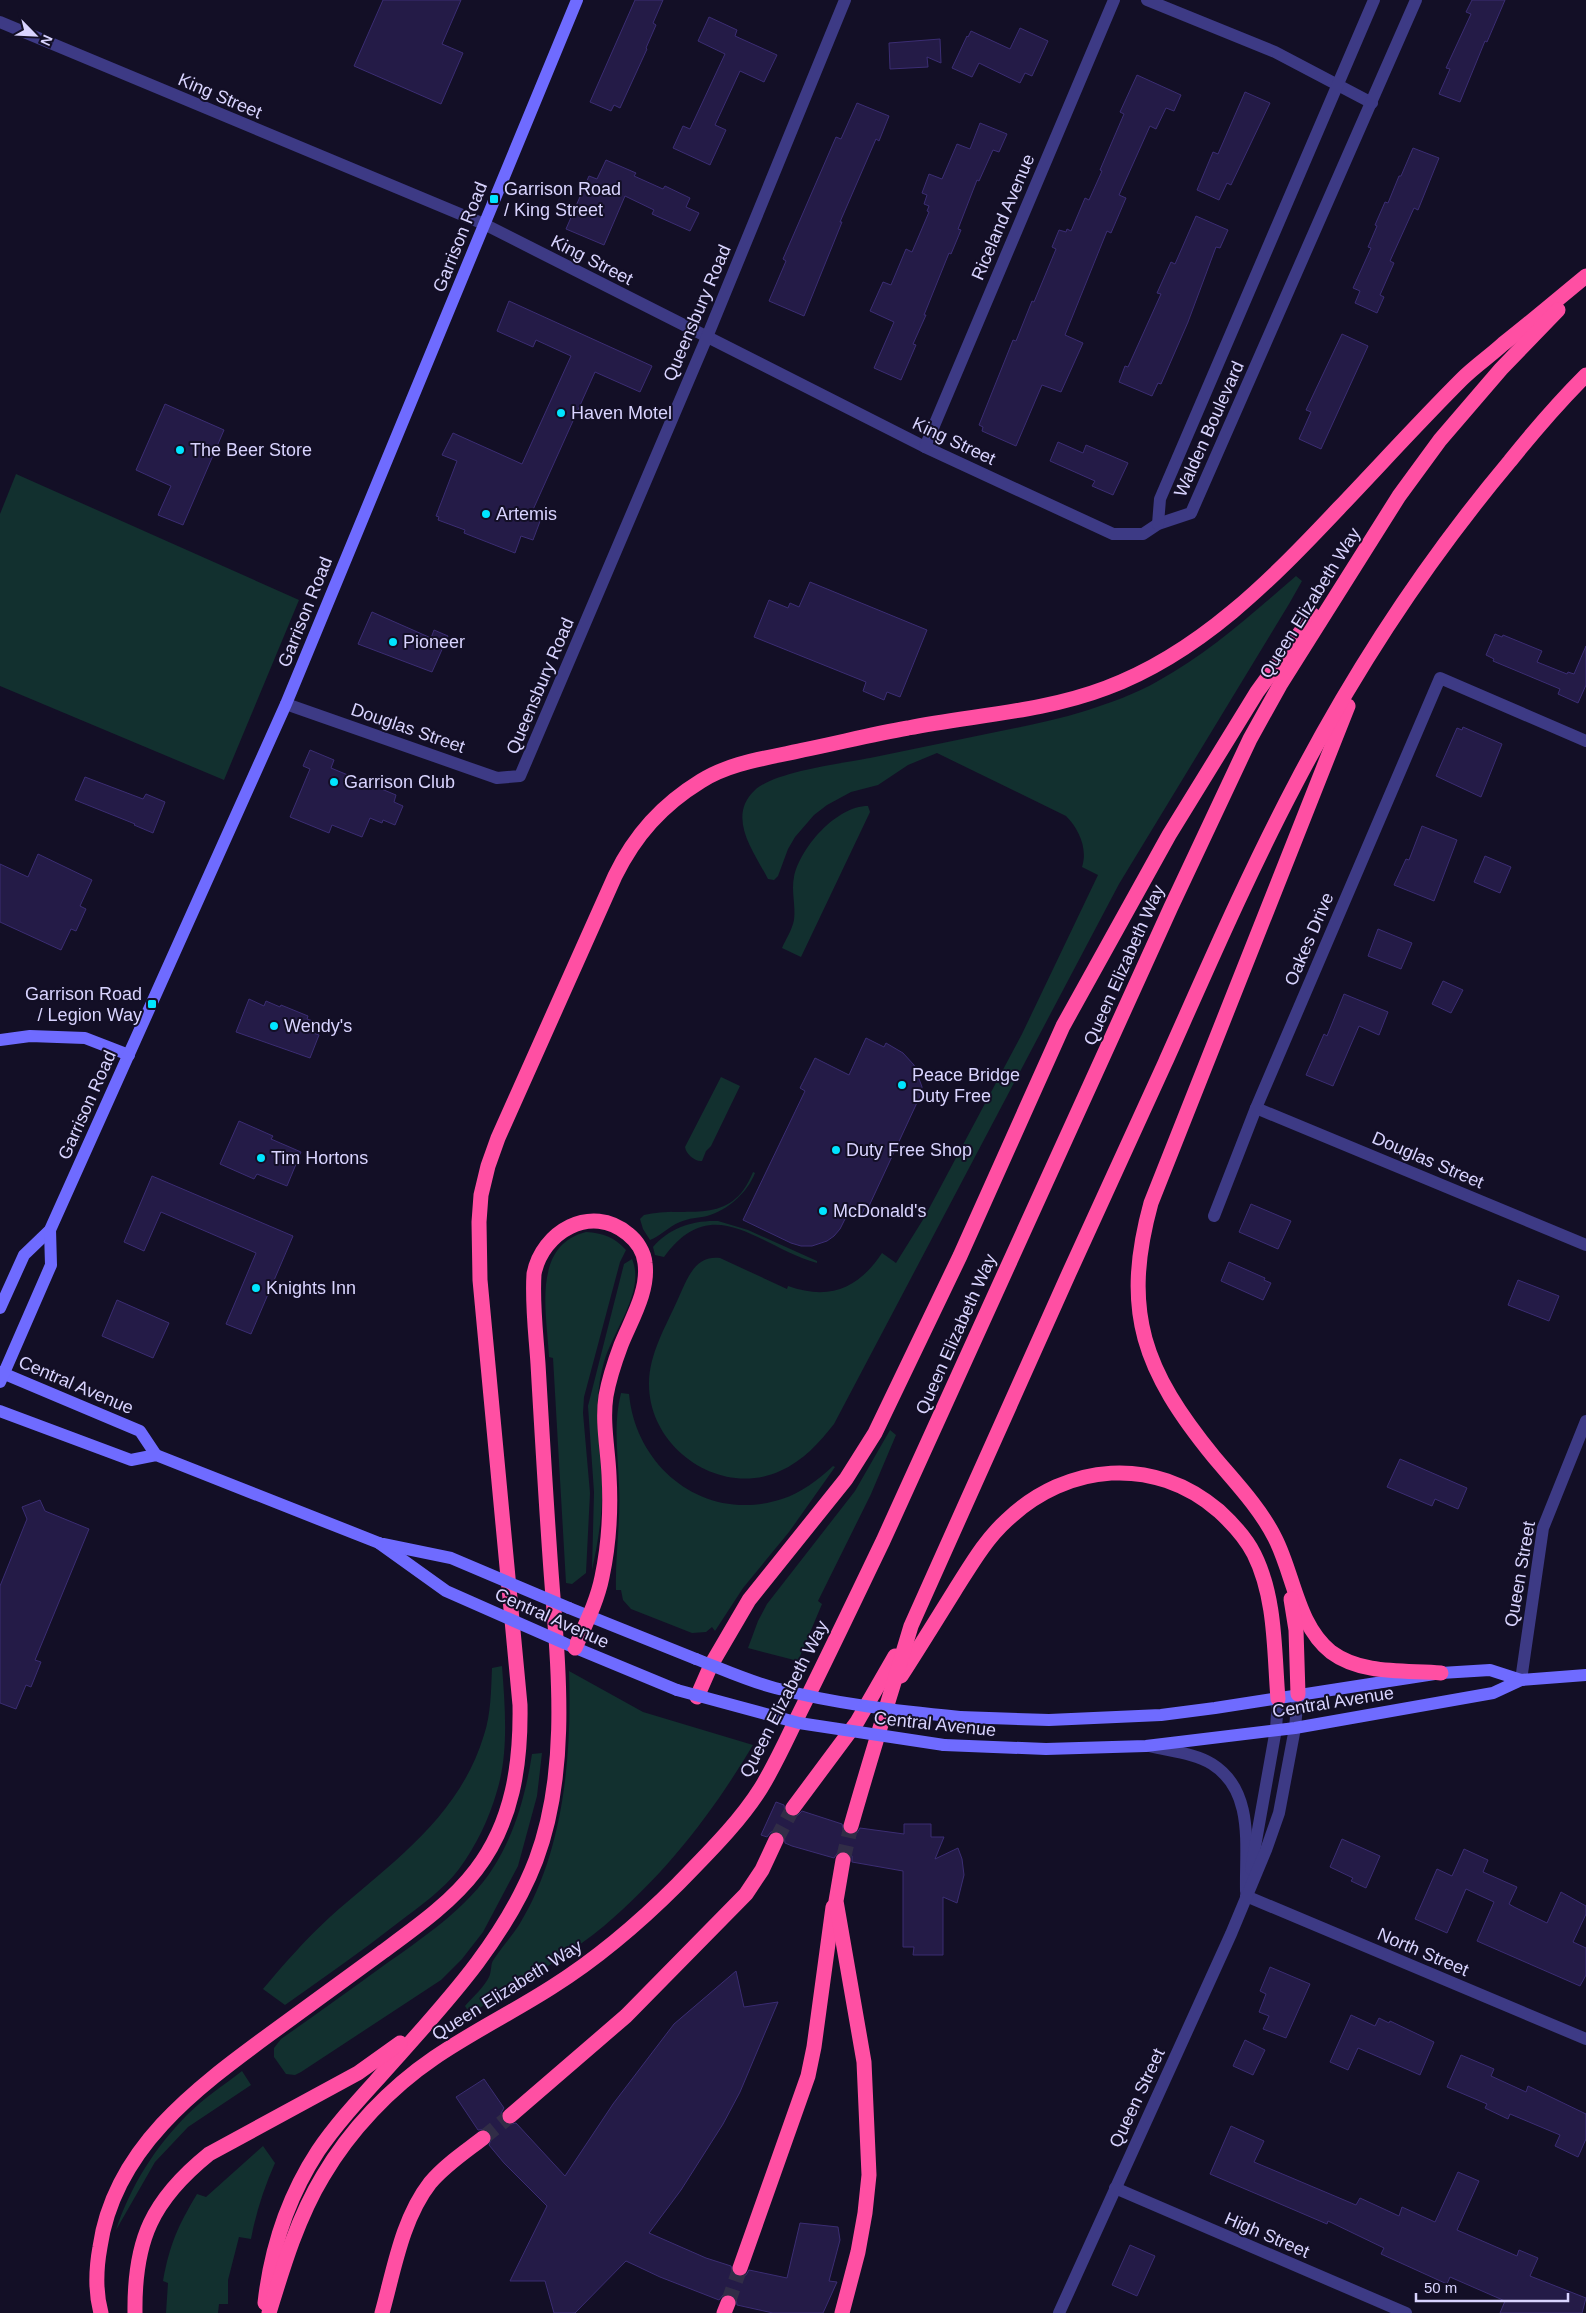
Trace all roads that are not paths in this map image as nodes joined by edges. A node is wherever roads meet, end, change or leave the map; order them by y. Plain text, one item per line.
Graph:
1 (577, 0) edge
2 (845, 0) edge
3 (1114, 0) edge
4 (1147, 0) edge
5 (1374, 0) edge
6 (1416, 0) edge
7 (0, 22) edge
8 (1336, 86) junction
9 (1372, 103) junction
10 (484, 224) junction
11 (1586, 276) edge
12 (1586, 281) edge
13 (707, 337) junction
14 (1586, 374) edge
15 (925, 448) junction
16 (1399, 496) junction
17 (1158, 524) junction
18 (1370, 651) junction
19 (286, 704) junction
20 (1586, 741) edge
21 (520, 776) joint
22 (0, 1040) edge
23 (129, 1055) junction
24 (1256, 1108) junction
25 (1214, 1216) dead end
26 (50, 1230) junction
27 (1586, 1245) edge
28 (0, 1308) edge
29 (1, 1376) edge
30 (0, 1411) edge
31 (1586, 1422) edge
32 (156, 1455) junction
33 (379, 1543) junction
34 (1286, 1566) junction
35 (589, 1616) junction
36 (911, 1626) junction
37 (570, 1645) junction
38 (712, 1665) junction
39 (1441, 1673) junction
40 (1586, 1675) edge
41 (1521, 1680) junction
42 (891, 1693) junction
43 (1298, 1694) junction
44 (698, 1696) junction
45 (1278, 1699) junction
46 (1296, 1728) junction
47 (1276, 1729) junction
48 (1146, 1746) junction
49 (793, 1808) tunnel mouth
50 (851, 1826) tunnel mouth
51 (776, 1840) tunnel mouth
52 (843, 1860) tunnel mouth
53 (837, 1886) junction
54 (1246, 1896) junction
55 (435, 2012) junction
56 (1586, 2039) edge
57 (510, 2116) tunnel mouth
58 (483, 2138) tunnel mouth
59 (1115, 2188) junction
60 (740, 2268) tunnel mouth
61 (101, 2313) edge
62 (135, 2313) edge
63 (264, 2313) edge
64 (269, 2313) edge
65 (382, 2313) edge
66 (842, 2313) edge
67 (1059, 2313) edge
68 (1406, 2313) edge

1 - 10 main road, Garrison Road
2 - 13 street, Queensbury Road
3 - 15 street, Riceland Avenue
4 - 8 street
5 - 8 street, Walden Boulevard
6 - 9 street, Walden Boulevard
7 - 10 street, King Street
8 - 9 street
8 - 17 street, Walden Boulevard
9 - 17 street, Walden Boulevard
10 - 13 street, King Street
10 - 19 main road, Garrison Road
11 - 61 highway
12 - 16 highway, Queen Elizabeth Way
13 - 15 street, King Street
13 - 21 street, Queensbury Road
14 - 18 highway
15 - 17 street, King Street
16 - 38 highway
16 - 64 highway, Queen Elizabeth Way
18 - 34 highway
18 - 36 highway
19 - 21 street, Douglas Street
19 - 23 main road, Garrison Road
20 - 24 street, Oakes Drive
22 - 23 main road
23 - 26 main road, Garrison Road
24 - 25 street, Oakes Drive
24 - 27 street, Douglas Street
26 - 28 main road, Garrison Road
26 - 29 main road, Garrison Road
29 - 32 main road, Central Avenue
30 - 32 main road
31 - 41 street, Queen Street
32 - 33 main road, Central Avenue
33 - 35 main road, Central Avenue, bridge
33 - 37 main road, Central Avenue, bridge
34 - 39 highway
34 - 43 highway
35 - 37 highway
35 - 38 main road, Central Avenue, bridge
35 - 55 highway
36 - 42 highway
36 - 49 highway
37 - 44 main road, Central Avenue, bridge
38 - 44 highway
38 - 45 main road, Central Avenue, bridge
39 - 41 main road, Central Avenue
39 - 43 main road, Central Avenue
40 - 41 main road, Central Avenue
41 - 46 main road, Central Avenue
42 - 45 highway
42 - 50 highway
43 - 45 main road, Central Avenue
43 - 46 street, Queen Street
44 - 48 main road, Central Avenue, bridge
45 - 47 street, Queen Street
46 - 47 main road, Central Avenue
46 - 54 street, Queen Street
47 - 48 main road, Central Avenue
47 - 54 street, Queen Street
48 - 54 street
51 - 57 highway
52 - 53 highway
53 - 60 highway
53 - 66 highway
54 - 56 street, North Street
54 - 59 street, Queen Street
55 - 62 highway
55 - 63 highway
58 - 65 highway
59 - 67 street, Queen Street
59 - 68 street, High Street

